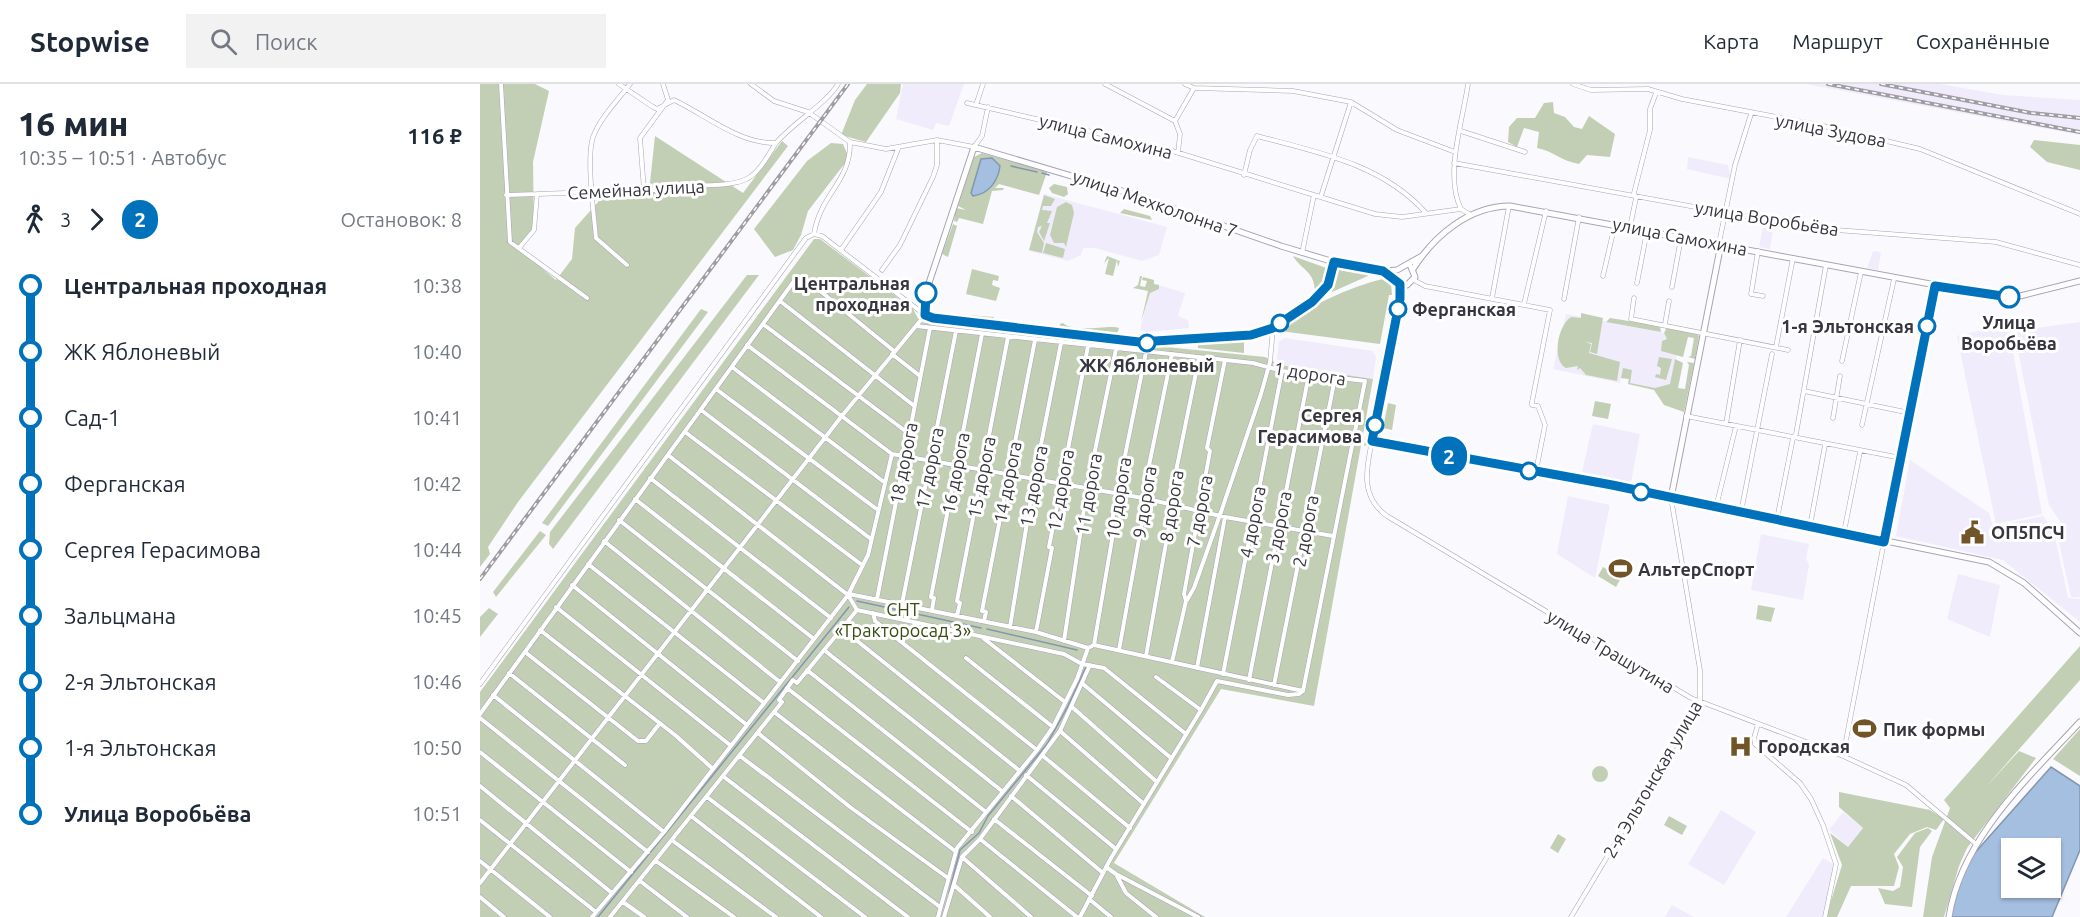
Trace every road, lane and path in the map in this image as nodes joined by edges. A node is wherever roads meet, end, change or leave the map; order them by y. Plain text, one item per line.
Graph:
1 (501, 84) edge
2 (619, 84) edge
3 (630, 84) edge
4 (663, 84) edge
5 (751, 84) edge
6 (838, 84) edge
7 (983, 84) edge
8 (1104, 84) edge
9 (1185, 84) edge
10 (1468, 84) edge
11 (1573, 84) edge
12 (1233, 87) edge
13 (1194, 88) junction
14 (626, 90) junction
15 (1656, 93) junction
16 (1352, 102) junction
17 (967, 103) dead end
18 (666, 104) junction
19 (976, 105) junction
20 (988, 107) junction
21 (808, 112) junction
22 (1751, 114) junction
23 (1175, 121) junction
24 (1461, 130) junction
25 (937, 140) junction
26 (850, 142) junction
27 (776, 143) junction
28 (974, 147) junction
29 (898, 149) junction
30 (1455, 152) junction
31 (1525, 152) dead end
32 (1178, 153) junction
33 (1333, 156) junction
34 (1454, 163) junction
35 (1244, 174) junction
36 (644, 190) junction
37 (593, 193) junction
38 (537, 194) junction
39 (506, 195) junction
40 (1314, 195) junction
41 (1321, 196) junction
42 (1636, 198) junction
43 (1510, 206) junction
44 (1461, 208) junction
45 (1546, 211) junction
46 (1426, 212) junction
47 (1725, 212) junction
48 (1469, 214) junction
49 (2080, 214) edge
50 (1579, 217) junction
51 (1615, 224) junction
52 (1630, 227) junction
53 (1647, 230) junction
54 (814, 234) junction
55 (1682, 237) junction
56 (1720, 243) junction
57 (519, 248) junction
58 (841, 250) junction
59 (1758, 251) junction
60 (1302, 253) junction
61 (1792, 258) junction
62 (1334, 262) junction
63 (627, 265) dead end
64 (1826, 265) junction
65 (2080, 266) edge
66 (1411, 267) junction
67 (882, 270) dead end
68 (1397, 270) junction
69 (1383, 271) junction
70 (1861, 272) junction
71 (1603, 276) dead end
72 (1894, 279) junction
73 (1398, 281) junction
74 (2080, 281) edge
75 (1411, 283) junction
76 (1636, 283) dead end
77 (1935, 286) junction
78 (1672, 287) dead end
79 (1763, 296) dead end
80 (587, 298) dead end
81 (1492, 298) junction
82 (1635, 298) dead end
83 (1400, 299) junction
84 (1564, 299) dead end
85 (780, 301) junction
86 (1669, 301) dead end
87 (1524, 304) junction
88 (925, 315) junction
89 (763, 324) junction
90 (1665, 324) junction
91 (916, 326) junction
92 (930, 328) junction
93 (1273, 328) junction
94 (956, 331) junction
95 (1702, 331) junction
96 (982, 334) junction
97 (1008, 338) junction
98 (1035, 340) junction
99 (1740, 340) junction
100 (1061, 343) junction
101 (747, 345) junction
102 (1088, 346) junction
103 (1776, 347) junction
104 (1116, 349) junction
105 (1788, 350) dead end
106 (1146, 352) junction
107 (893, 353) junction
108 (1172, 354) junction
109 (1772, 354) dead end
110 (1199, 358) junction
111 (1225, 360) junction
112 (1842, 361) dead end
113 (732, 367) junction
114 (1269, 367) junction
115 (1282, 371) junction
116 (1310, 374) junction
117 (874, 375) junction
118 (920, 376) junction
119 (1840, 376) dead end
120 (1335, 378) junction
121 (716, 388) junction
122 (1804, 391) junction
123 (858, 396) junction
124 (1836, 397) junction
125 (1866, 403) junction
126 (913, 405) junction
127 (701, 410) junction
128 (1910, 413) junction
129 (1686, 416) junction
130 (842, 417) junction
131 (1833, 418) dead end
132 (1726, 424) junction
133 (1862, 425) dead end
134 (1736, 426) junction
135 (1758, 431) junction
136 (685, 432) junction
137 (908, 434) junction
138 (825, 438) junction
139 (1793, 438) junction
140 (1372, 441) junction
141 (1826, 444) junction
142 (1860, 452) junction
143 (668, 454) junction
144 (892, 454) junction
145 (904, 456) junction
146 (1902, 458) junction
147 (809, 459) junction
148 (930, 461) junction
149 (957, 465) junction
150 (982, 471) junction
151 (1536, 472) junction
152 (1008, 475) junction
153 (650, 478) junction
154 (793, 480) junction
155 (1034, 480) junction
156 (884, 482) junction
157 (1060, 484) junction
158 (1087, 489) junction
159 (1116, 494) junction
160 (1143, 498) junction
161 (1671, 498) junction
162 (635, 499) junction
163 (777, 501) junction
164 (1172, 506) junction
165 (1716, 507) junction
166 (878, 510) junction
167 (1198, 511) junction
168 (1740, 512) junction
169 (1219, 516) junction
170 (1225, 517) junction
171 (619, 520) junction
172 (1777, 520) junction
173 (1252, 522) junction
174 (759, 525) junction
175 (1810, 526) junction
176 (1278, 527) junction
177 (1305, 531) junction
178 (1844, 533) junction
179 (1333, 536) junction
180 (871, 539) junction
181 (604, 541) junction
182 (1884, 542) junction
183 (741, 548) junction
184 (588, 564) junction
185 (862, 565) junction
186 (724, 569) junction
187 (572, 585) junction
188 (707, 590) junction
189 (849, 595) junction
190 (877, 599) junction
191 (1186, 601) junction
192 (902, 604) junction
193 (555, 607) junction
194 (691, 610) junction
195 (857, 610) junction
196 (932, 610) junction
197 (873, 613) junction
198 (957, 616) junction
199 (831, 618) junction
200 (984, 621) junction
201 (1010, 627) junction
202 (841, 628) junction
203 (540, 630) junction
204 (2078, 631) edge
205 (674, 632) junction
206 (1036, 632) junction
207 (982, 636) junction
208 (814, 639) junction
209 (1064, 641) junction
210 (1094, 645) junction
211 (1088, 648) junction
212 (824, 650) junction
213 (1119, 650) junction
214 (525, 652) junction
215 (657, 653) junction
216 (1146, 656) junction
217 (966, 658) dead end
218 (798, 661) junction
219 (1172, 662) junction
220 (1082, 664) junction
221 (1090, 665) junction
222 (1197, 668) junction
223 (807, 670) junction
224 (509, 673) junction
225 (1223, 674) junction
226 (641, 675) junction
227 (1156, 677) dead end
228 (1249, 680) junction
229 (780, 682) junction
230 (480, 684) edge
231 (1083, 684) junction
232 (1274, 685) junction
233 (787, 688) junction
234 (1303, 691) junction
235 (494, 695) junction
236 (624, 696) junction
237 (1065, 702) junction
238 (1700, 702) junction
239 (764, 703) junction
240 (1072, 707) junction
241 (1201, 710) junction
242 (774, 712) junction
243 (480, 716) edge
244 (608, 718) junction
245 (660, 723) junction
246 (1758, 723) junction
247 (2080, 723) edge
248 (747, 724) junction
249 (1053, 727) junction
250 (1060, 731) junction
251 (758, 733) junction
252 (1186, 734) junction
253 (591, 739) junction
254 (730, 745) junction
255 (1037, 750) junction
256 (480, 752) edge
257 (740, 756) junction
258 (1043, 756) junction
259 (1843, 756) junction
260 (1171, 758) junction
261 (575, 759) junction
262 (625, 765) dead end
263 (712, 768) junction
264 (1020, 771) junction
265 (1026, 775) junction
266 (724, 777) junction
267 (559, 780) junction
268 (1157, 782) junction
269 (480, 786) edge
270 (1002, 791) junction
271 (1011, 796) junction
272 (707, 797) junction
273 (543, 801) junction
274 (1144, 804) junction
275 (986, 812) junction
276 (691, 816) junction
277 (994, 819) junction
278 (480, 820) edge
279 (527, 822) junction
280 (1130, 828) junction
281 (664, 832) junction
282 (972, 832) junction
283 (673, 840) junction
284 (980, 840) junction
285 (510, 843) junction
286 (1976, 844) junction
287 (1116, 849) junction
288 (955, 851) junction
289 (648, 852) junction
290 (962, 856) junction
291 (480, 861) edge
292 (656, 861) junction
293 (1106, 867) junction
294 (490, 869) junction
295 (631, 872) junction
296 (1103, 873) junction
297 (1116, 874) junction
298 (949, 878) junction
299 (640, 882) junction
300 (480, 883) edge
301 (954, 885) junction
302 (612, 893) junction
303 (480, 897) edge
304 (1090, 897) junction
305 (623, 902) junction
306 (941, 907) junction
307 (596, 912) junction
308 (945, 915) edge
309 (504, 917) edge
310 (550, 917) edge
311 (592, 917) edge
312 (610, 917) edge
313 (644, 917) edge
314 (687, 917) edge
315 (734, 917) edge
316 (776, 917) edge
317 (821, 917) edge
318 (865, 917) edge
319 (908, 917) edge
320 (938, 917) edge
321 (950, 917) edge
322 (990, 917) edge
323 (1031, 917) edge
324 (1078, 917) edge
325 (1111, 917) edge
326 (1156, 917) edge
327 (1198, 917) edge
328 (1570, 917) edge
329 (1825, 917) edge
330 (1949, 917) edge

1 - 39 street
2 - 14 street
3 - 14 street
4 - 18 street
5 - 21 street
6 - 21 street, Семейная улица
7 - 19 street
8 - 23 street
9 - 13 street
10 - 24 street
11 - 15 street, улица Зудова
12 - 13 street
12 - 16 street
13 - 23 street
14 - 18 street
14 - 37 street
15 - 22 street, улица Зудова
15 - 42 street
16 - 30 street
16 - 33 street
17 - 19 street, улица Самохина
18 - 27 street
18 - 36 street
19 - 20 street, улица Самохина
20 - 28 street
20 - 32 street, улица Самохина
21 - 26 street
21 - 27 street, Семейная улица
22 - 47 street
22 - 49 street, улица Зудова
23 - 32 street
24 - 30 street
24 - 31 street
25 - 28 street
25 - 29 street
25 - 67 street
26 - 29 street
26 - 54 street
27 - 36 street, Семейная улица
28 - 60 street, улица Мехколонна 7
28 - 88 street
29 - 58 street
30 - 34 street
32 - 35 street, улица Самохина
33 - 35 street
33 - 41 street
33 - 46 street
34 - 42 street, улица Воробьёва
34 - 44 street
35 - 40 street, улица Самохина
36 - 37 street, Семейная улица
37 - 38 street, Семейная улица
37 - 63 street
38 - 39 street, Семейная улица
38 - 57 street
39 - 57 street
40 - 41 street, улица Самохина
40 - 60 street
41 - 46 street, улица Самохина
42 - 47 street, улица Воробьёва
42 - 52 street
43 - 45 street, улица Самохина
43 - 48 street, улица Самохина
43 - 81 street
44 - 46 street, улица Самохина
44 - 48 street
45 - 50 street, улица Самохина
45 - 87 street
47 - 56 street
47 - 65 street, улица Воробьёва
48 - 66 street
50 - 51 street, улица Самохина
50 - 84 street
51 - 52 street, улица Самохина
51 - 71 street
52 - 53 street, улица Самохина
53 - 55 street, улица Самохина
53 - 76 street
54 - 58 street
54 - 230 street
55 - 56 street, улица Самохина
55 - 78 street
56 - 59 street, улица Самохина
56 - 95 street, 2-я Эльтонская улица
57 - 80 street
58 - 88 street
59 - 61 street, улица Самохина
59 - 79 street
60 - 62 street, улица Мехколонна 7
61 - 64 street, улица Самохина
61 - 103 street
62 - 69 street, улица Мехколонна 7
62 - 93 street
64 - 70 street, улица Самохина
64 - 122 street
66 - 68 street
66 - 75 street
68 - 69 street
68 - 73 street
69 - 73 street
70 - 72 street, улица Самохина
70 - 112 street
72 - 77 street, улица Самохина
72 - 125 street
73 - 75 street
73 - 83 street
74 - 77 street, улица Самохина
75 - 81 street
75 - 83 street
77 - 128 street
81 - 87 street
82 - 90 street
83 - 140 street
85 - 89 street
85 - 107 street
85 - 117 street
86 - 90 street
87 - 151 street
88 - 91 street
88 - 93 street
89 - 101 street
89 - 123 street
90 - 95 street
91 - 92 street, 1 дорога
91 - 107 street
92 - 94 street, 1 дорога
92 - 118 street, 18 дорога
93 - 114 street
94 - 96 street, 1 дорога
94 - 148 street, 17 дорога
95 - 99 street
95 - 129 street, 2-я Эльтонская улица
96 - 97 street, 1 дорога
96 - 149 street, 16 дорога
97 - 98 street, 1 дорога
97 - 150 street, 15 дорога
98 - 100 street, 1 дорога
98 - 152 street, 14 дорога
99 - 103 street
99 - 132 street
100 - 102 street, 1 дорога
100 - 155 street, 13 дорога
101 - 113 street
101 - 130 street
102 - 104 street, 1 дорога
102 - 157 street, 12 дорога
103 - 105 street
104 - 106 street, 1 дорога
104 - 158 street, 11 дорога
106 - 108 street, 1 дорога
106 - 159 street, 10 дорога
107 - 117 street
107 - 118 street
108 - 110 street, 1 дорога
108 - 160 street, 9 дорога
109 - 135 street
110 - 111 street, 1 дорога
110 - 164 street, 8 дорога
111 - 114 street, 1 дорога
111 - 167 street, 7 дорога
113 - 121 street
113 - 138 street
114 - 115 street, 1 дорога
114 - 169 street
115 - 116 street, 1 дорога
115 - 173 street, 4 дорога
116 - 120 street, 1 дорога
116 - 176 street, 3 дорога
117 - 123 street
117 - 126 street
118 - 126 street, 18 дорога
119 - 124 street
120 - 177 street, 2 дорога
120 - 179 street, 1 дорога
121 - 127 street
121 - 147 street
122 - 124 street
122 - 139 street
123 - 130 street
123 - 137 street
124 - 125 street
124 - 131 street
125 - 128 street
125 - 133 street
126 - 137 street, 18 дорога
127 - 136 street
127 - 154 street
128 - 146 street
129 - 132 street
129 - 161 street, 2-я Эльтонская улица
130 - 138 street
130 - 144 street
132 - 134 street
134 - 135 street
134 - 165 street
135 - 139 street
135 - 168 street
136 - 143 street
136 - 163 street
137 - 145 street, 18 дорога
138 - 147 street
138 - 156 street
139 - 141 street
139 - 172 street
140 - 151 street
140 - 238 street, улица Трашутина
141 - 142 street
141 - 175 street
142 - 146 street
142 - 178 street
143 - 153 street
143 - 174 street
144 - 145 street
144 - 156 street
145 - 148 street
145 - 190 street, 18 дорога
146 - 182 street
147 - 154 street
147 - 166 street
148 - 149 street
148 - 192 street, 17 дорога
149 - 150 street
149 - 196 street, 16 дорога
150 - 152 street
150 - 198 street, 15 дорога
151 - 161 street
152 - 155 street
152 - 200 street, 14 дорога
153 - 162 street
153 - 183 street
154 - 163 street
154 - 180 street
155 - 157 street
155 - 201 street, 13 дорога
156 - 166 street
157 - 158 street
157 - 206 street, 12 дорога
158 - 159 street
158 - 209 street, 11 дорога
159 - 160 street
159 - 210 street, 10 дорога
160 - 164 street
160 - 213 street, 9 дорога
161 - 165 street
161 - 238 street, 2-я Эльтонская улица
162 - 171 street
162 - 186 street
163 - 174 street
163 - 185 street
164 - 167 street
164 - 216 street, 8 дорога
165 - 168 street
166 - 180 street
167 - 169 street
167 - 191 street, 7 дорога
168 - 172 street
169 - 170 street
169 - 191 street
170 - 173 street
170 - 222 street
171 - 181 street
171 - 188 street
172 - 175 street
173 - 176 street
173 - 225 street, 4 дорога
174 - 183 street
174 - 189 street
175 - 178 street
176 - 177 street
176 - 228 street, 3 дорога
177 - 179 street
177 - 232 street, 2 дорога
178 - 182 street
179 - 234 street, 1 дорога
180 - 185 street
181 - 184 street
181 - 194 street
182 - 204 street
182 - 259 street
183 - 186 street
183 - 199 street
184 - 187 street
184 - 205 street
185 - 189 street
186 - 188 street
186 - 208 street
187 - 193 street
187 - 215 street
188 - 194 street
188 - 218 street
189 - 190 street
189 - 195 street
189 - 199 street
190 - 192 street
191 - 219 street, 7 дорога
192 - 196 street
193 - 203 street
193 - 226 street
194 - 205 street
194 - 229 street
195 - 197 street
195 - 202 street
196 - 198 street
197 - 207 street
197 - 255 street
198 - 200 street
199 - 208 street
200 - 201 street
201 - 206 street
202 - 212 street
202 - 264 street
203 - 214 street
203 - 236 street
205 - 215 street
205 - 239 street
206 - 209 street
207 - 220 street
207 - 237 street
208 - 218 street
209 - 211 street
210 - 211 street
210 - 213 street
211 - 220 street
212 - 223 street
212 - 270 street
213 - 216 street
214 - 224 street
214 - 244 street
215 - 226 street
215 - 248 street
216 - 219 street
217 - 249 street
218 - 229 street
219 - 222 street
220 - 221 street
220 - 237 street
221 - 231 street
221 - 252 street
222 - 225 street
223 - 233 street
223 - 275 street
224 - 235 street
224 - 253 street
225 - 228 street
226 - 236 street
226 - 254 street
227 - 241 street
228 - 232 street
229 - 239 street
231 - 240 street
231 - 260 street
232 - 234 street
233 - 242 street
233 - 282 street
234 - 241 street
235 - 243 street
235 - 261 street
236 - 244 street
236 - 245 street
237 - 249 street
238 - 246 street, улица Трашутина
238 - 328 street, 2-я Эльтонская улица
239 - 248 street
240 - 250 street
240 - 268 street
241 - 252 street
242 - 251 street
242 - 288 street
243 - 267 street
244 - 245 street
244 - 253 street
245 - 263 street
246 - 259 street, улица Трашутина
246 - 329 street
247 - 286 street
248 - 254 street
249 - 255 street
250 - 258 street
250 - 274 street
251 - 257 street
251 - 298 street
252 - 260 street
253 - 261 street
253 - 262 street
254 - 263 street
255 - 264 street
256 - 273 street
257 - 266 street
257 - 306 street
258 - 265 street
258 - 280 street
259 - 286 street, улица Трашутина
260 - 268 street
261 - 267 street
261 - 281 street
263 - 281 street
264 - 270 street
265 - 271 street
265 - 287 street
266 - 272 street
266 - 319 street
267 - 273 street
267 - 289 street
268 - 274 street
269 - 279 street
270 - 275 street
271 - 277 street
271 - 296 street
272 - 276 street
272 - 318 street
273 - 279 street
273 - 295 street
274 - 280 street
275 - 282 street
276 - 283 street
276 - 317 street
277 - 284 street
277 - 304 street
278 - 285 street
279 - 285 street
279 - 302 street
280 - 287 street
281 - 289 street
282 - 288 street
283 - 292 street
283 - 316 street
284 - 290 street
284 - 324 street
285 - 294 street
285 - 307 street
286 - 330 street
287 - 293 street
288 - 298 street
289 - 295 street
290 - 301 street
290 - 323 street
291 - 294 street
292 - 299 street
292 - 315 street
293 - 296 street
293 - 297 street
294 - 300 street
294 - 310 street
295 - 302 street
296 - 304 street
297 - 326 street
297 - 327 street
298 - 306 street
299 - 305 street
299 - 314 street
301 - 308 street
301 - 322 street
302 - 307 street
303 - 309 street
304 - 324 street
304 - 325 street
305 - 312 street
305 - 313 street
306 - 320 street
307 - 311 street
308 - 321 street

